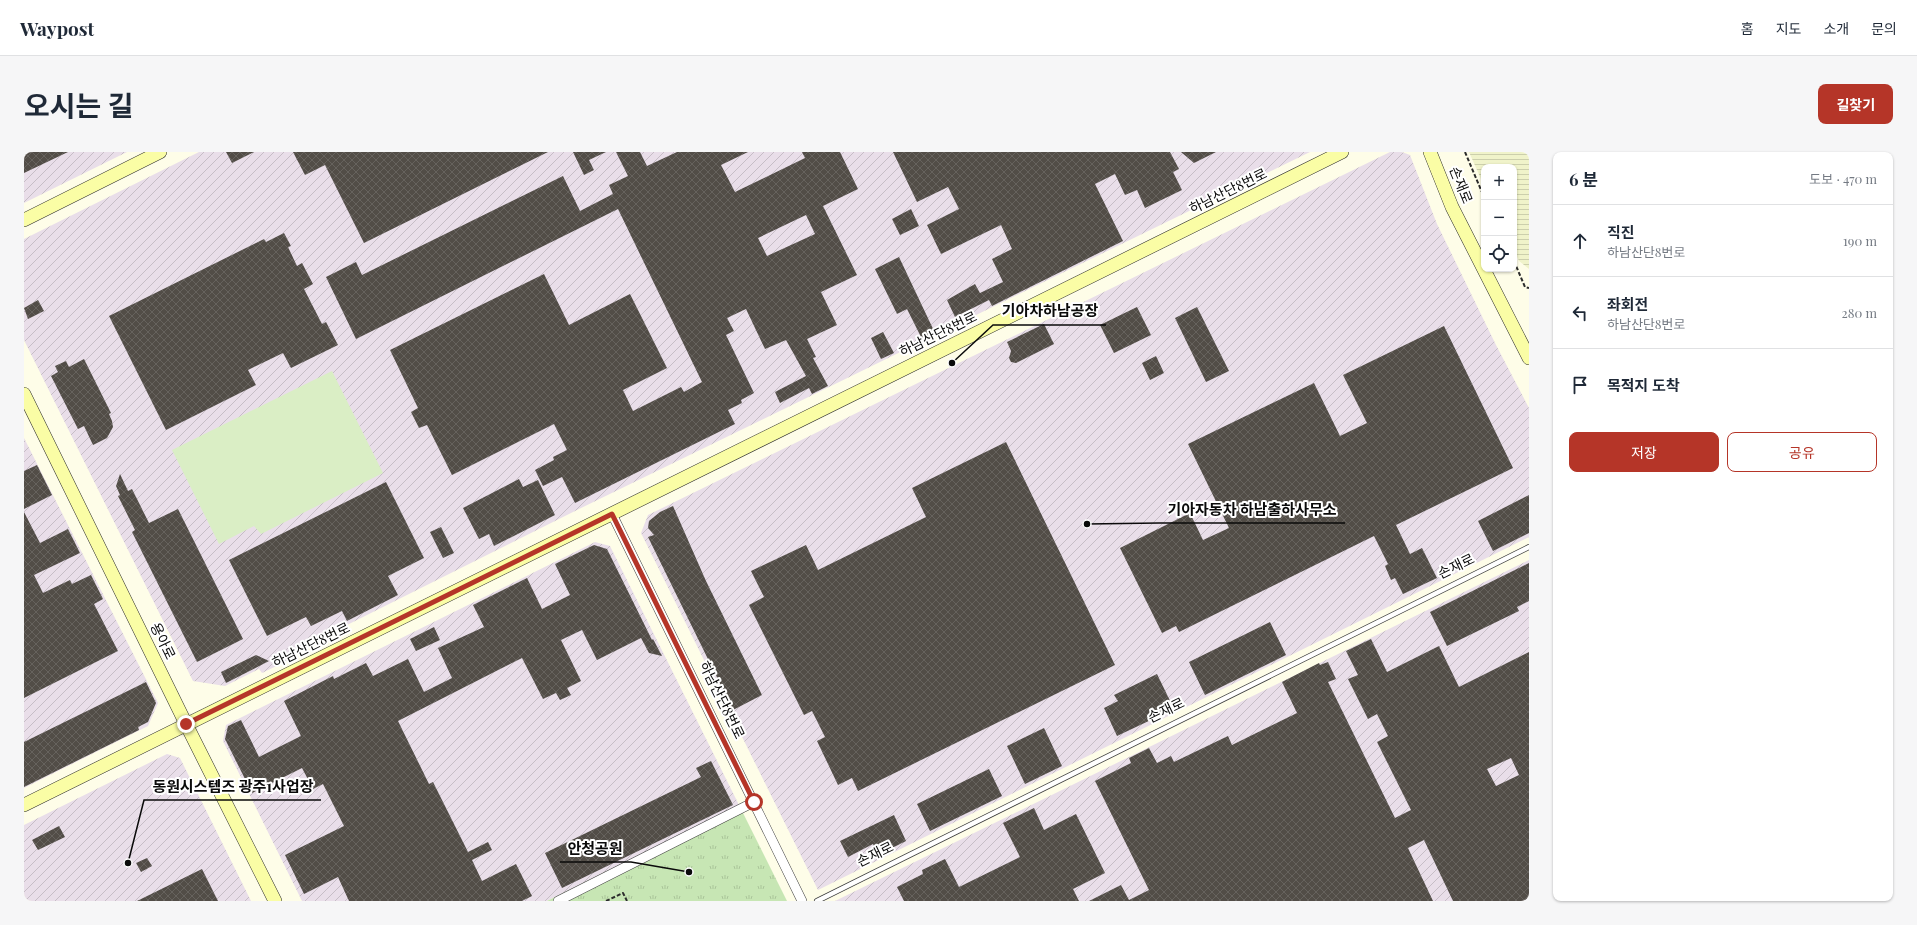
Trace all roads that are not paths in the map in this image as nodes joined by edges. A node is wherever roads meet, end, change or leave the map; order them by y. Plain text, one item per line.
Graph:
1 (160, 152) edge
2 (1342, 152) edge
3 (1430, 152) edge
4 (24, 220) edge
5 (1529, 358) edge
6 (24, 394) edge
7 (612, 514) junction
8 (1529, 547) edge
9 (186, 724) junction
10 (754, 802) junction
11 (24, 805) edge
12 (275, 901) edge
13 (558, 901) edge
14 (802, 901) edge
15 (817, 901) edge

1 - 4 street
2 - 7 street, 하남산단8번로
3 - 5 street, 손재로
6 - 9 street, 용아로
7 - 9 street, 하남산단8번로
7 - 10 street, 하남산단8번로
8 - 15 lane, 손재로
9 - 11 street, 하남산단8번로
9 - 12 street, 용아로
10 - 13 street
10 - 14 street, 하남산단8번로

